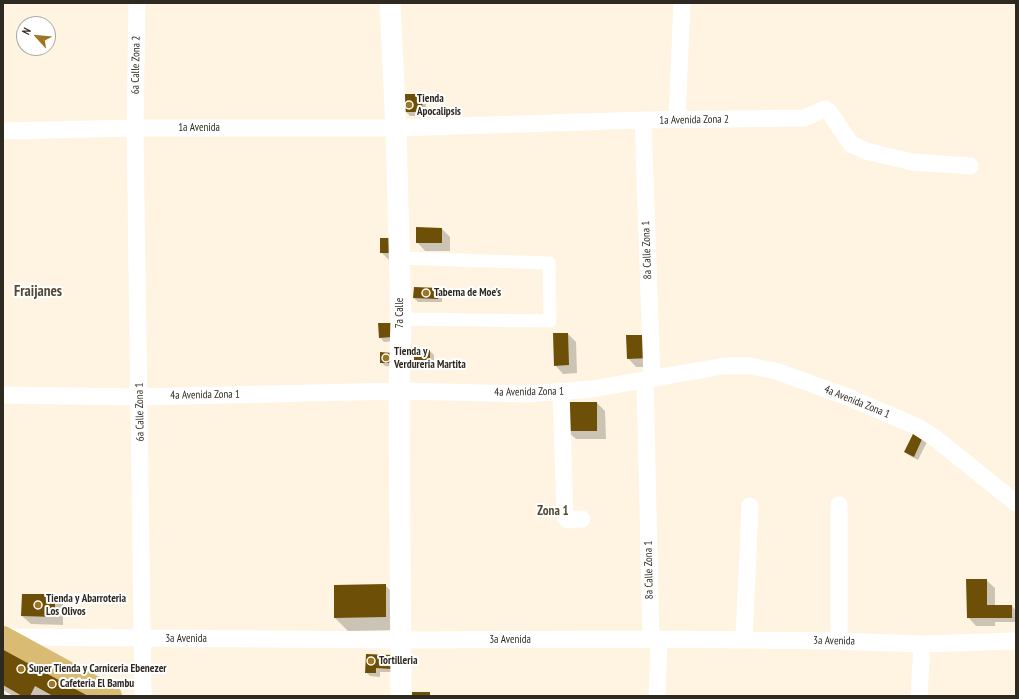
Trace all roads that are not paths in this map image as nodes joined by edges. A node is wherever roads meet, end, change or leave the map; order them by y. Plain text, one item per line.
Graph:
1 (137, 3) edge
2 (390, 3) edge
3 (682, 3) edge
4 (643, 120) junction
5 (677, 120) junction
6 (135, 128) junction
7 (396, 128) junction
8 (3, 131) edge
9 (970, 166) dead end
10 (399, 258) junction
11 (400, 319) junction
12 (648, 380) junction
13 (399, 391) junction
14 (561, 391) junction
15 (3, 395) edge
16 (139, 397) junction
17 (1016, 503) edge
18 (839, 505) dead end
19 (750, 506) dead end
20 (582, 519) dead end
21 (3, 637) edge
22 (144, 639) junction
23 (655, 639) junction
24 (400, 640) junction
25 (744, 640) junction
26 (839, 640) junction
27 (1016, 641) edge
28 (922, 644) junction
29 (111, 696) edge
30 (143, 696) edge
31 (401, 696) edge
32 (657, 696) edge
33 (919, 696) edge

1 - 6 street, 6a Calle Zona 2
2 - 7 street, 7a Calle
3 - 5 street
4 - 5 street, 1a Avenida Zona 2
4 - 7 street, 1a Avenida Zona 2
4 - 12 street, 8a Calle Zona 1
5 - 9 street, 1a Avenida Zona 2
6 - 7 street, 1a Avenida
6 - 8 street, 1a Avenida
6 - 16 street, 6a Calle Zona 1
7 - 10 street, 7a Calle
10 - 11 street, 7a Calle
10 - 11 street
11 - 13 street, 7a Calle
12 - 14 street, 4a Avenida Zona 1
12 - 17 street, 4a Avenida Zona 1
12 - 23 street, 8a Calle Zona 1
13 - 14 street, 4a Avenida Zona 1
13 - 16 street, 4a Avenida Zona 1
13 - 24 street, 7a Calle
14 - 20 street
15 - 16 street, 4a Avenida Zona 1
16 - 22 street, 6a Calle Zona 1
18 - 26 street
19 - 25 street
21 - 22 street, 3a Avenida
21 - 29 main road
22 - 24 street, 3a Avenida
22 - 30 street, 6a Calle Zona 1
23 - 24 street, 3a Avenida
23 - 25 street, 3a Avenida
23 - 32 street, 8a Calle Zona 1
24 - 31 street, 7a Calle
25 - 26 street, 3a Avenida
26 - 28 street, 3a Avenida
27 - 28 street, 3a Avenida
28 - 33 street

